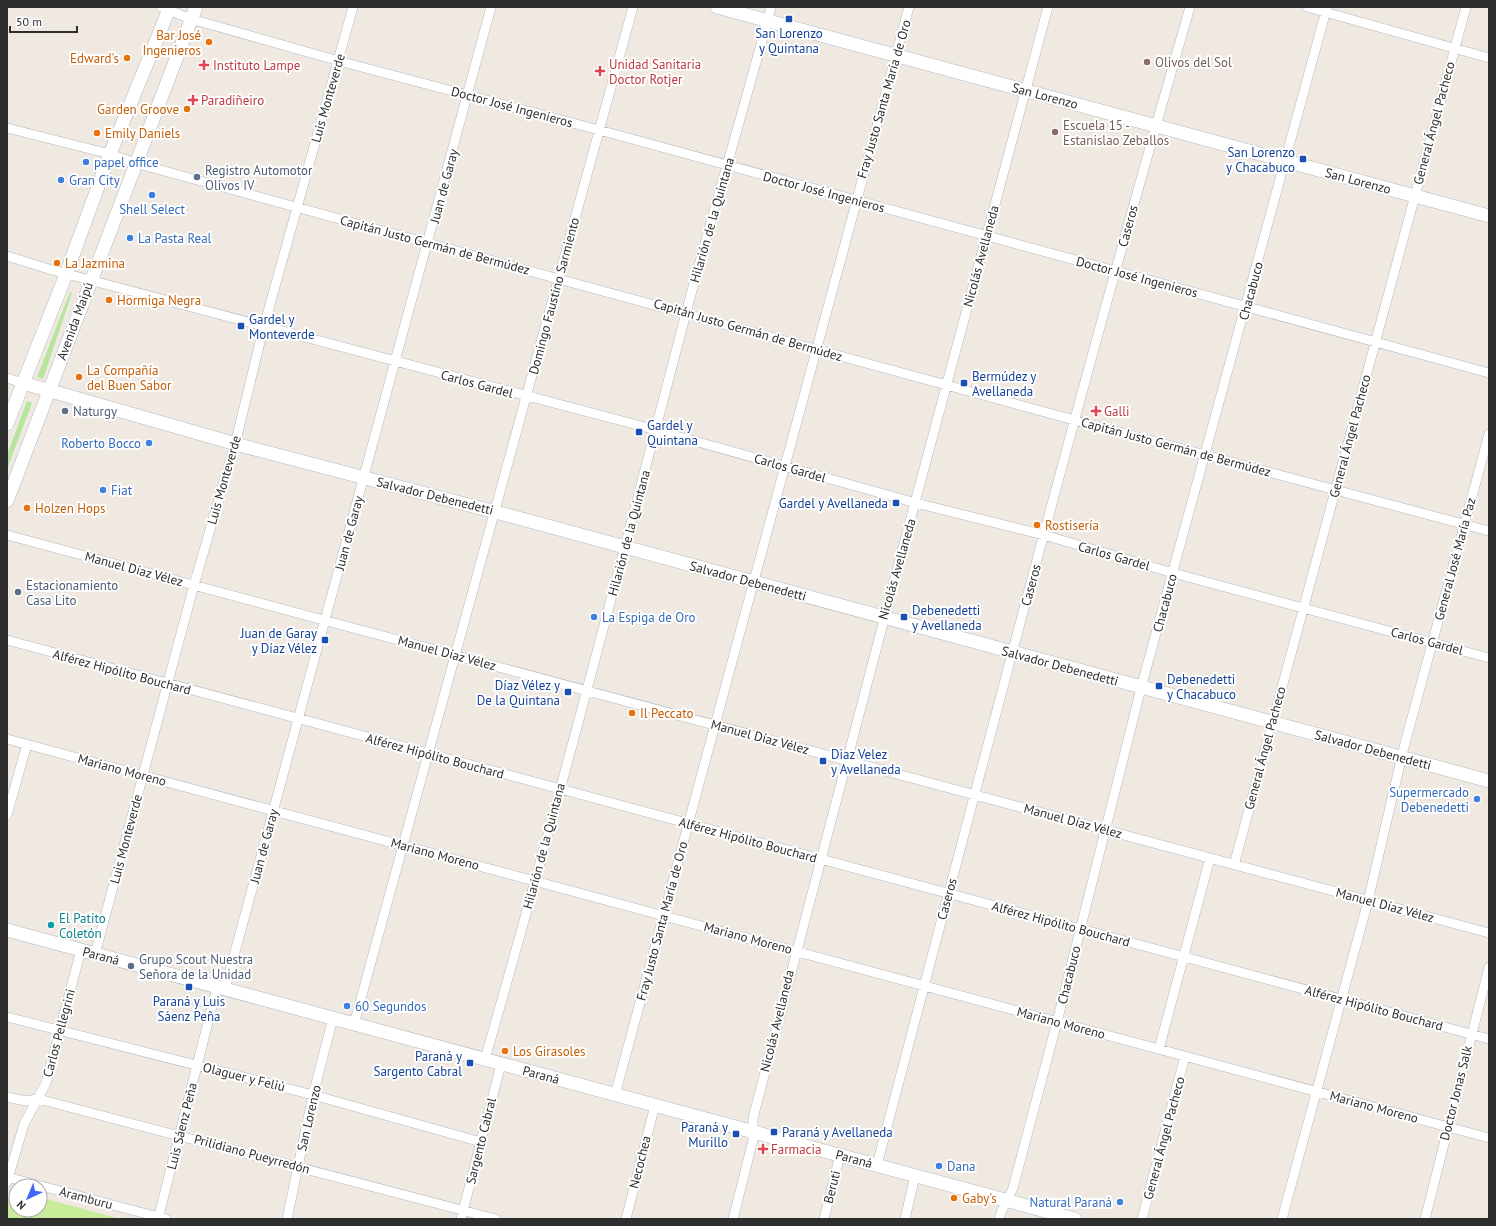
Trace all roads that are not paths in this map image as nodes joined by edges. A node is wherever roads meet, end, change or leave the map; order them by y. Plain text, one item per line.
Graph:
1 (196, 7) edge
2 (353, 7) edge
3 (491, 7) edge
4 (632, 7) edge
5 (717, 7) edge
6 (771, 7) edge
7 (910, 7) edge
8 (1048, 7) edge
9 (1190, 7) edge
10 (1307, 7) edge
11 (1466, 7) edge
12 (167, 8) edge
13 (1327, 10) edge
14 (191, 20) junction
15 (767, 21) junction
16 (1454, 49) junction
17 (896, 55) junction
18 (1489, 58) edge
19 (339, 61) junction
20 (1026, 91) junction
21 (468, 96) junction
22 (1156, 126) junction
23 (7, 128) edge
24 (599, 130) junction
25 (110, 154) junction
26 (1286, 161) junction
27 (135, 163) junction
28 (728, 166) junction
29 (1415, 196) junction
30 (856, 200) junction
31 (298, 208) junction
32 (1489, 216) edge
33 (986, 236) junction
34 (428, 244) junction
35 (7, 256) edge
36 (1116, 271) junction
37 (66, 273) junction
38 (559, 277) junction
39 (90, 280) junction
40 (1246, 306) junction
41 (686, 312) junction
42 (264, 326) junction
43 (1375, 341) junction
44 (816, 349) junction
45 (396, 361) junction
46 (1489, 373) edge
47 (7, 378) edge
48 (23, 382) junction
49 (946, 384) junction
50 (49, 390) junction
51 (526, 397) junction
52 (1075, 420) junction
53 (7, 424) edge
54 (657, 430) junction
55 (1489, 434) edge
56 (235, 444) junction
57 (1206, 455) junction
58 (786, 467) junction
59 (364, 478) junction
60 (1335, 490) junction
61 (7, 501) edge
62 (916, 503) junction
63 (495, 512) junction
64 (1464, 525) junction
65 (1489, 531) edge
66 (7, 535) edge
67 (1044, 535) junction
68 (625, 548) junction
69 (1173, 573) junction
70 (753, 582) junction
71 (194, 585) junction
72 (1303, 608) junction
73 (883, 618) junction
74 (326, 620) junction
75 (7, 640) edge
76 (1432, 643) junction
77 (1013, 653) junction
78 (456, 655) junction
79 (1489, 658) edge
80 (168, 684) junction
81 (1141, 688) junction
82 (586, 690) junction
83 (299, 719) junction
84 (1272, 723) junction
85 (715, 725) junction
86 (7, 739) edge
87 (28, 744) junction
88 (428, 754) junction
89 (1402, 757) junction
90 (846, 760) junction
91 (143, 776) junction
92 (1489, 781) edge
93 (560, 790) junction
94 (975, 795) junction
95 (274, 811) junction
96 (7, 814) edge
97 (688, 824) junction
98 (1106, 830) junction
99 (403, 846) junction
100 (1210, 858) junction
101 (820, 859) junction
102 (1234, 864) junction
103 (535, 881) junction
104 (949, 894) junction
105 (1368, 901) junction
106 (663, 916) junction
107 (7, 930) edge
108 (1080, 930) junction
109 (1489, 933) edge
110 (81, 950) junction
111 (795, 951) junction
112 (95, 954) junction
113 (1183, 957) junction
114 (1489, 967) edge
115 (924, 986) junction
116 (221, 988) junction
117 (1341, 1000) junction
118 (7, 1017) edge
119 (333, 1018) junction
120 (1057, 1022) junction
121 (354, 1024) junction
122 (61, 1031) junction
123 (1471, 1034) junction
124 (1489, 1039) edge
125 (1159, 1049) junction
126 (1186, 1056) junction
127 (485, 1060) junction
128 (501, 1064) junction
129 (197, 1065) junction
130 (1316, 1092) junction
131 (314, 1095) junction
132 (615, 1095) junction
133 (7, 1097) edge
134 (37, 1099) junction
135 (655, 1105) junction
136 (1448, 1127) junction
137 (753, 1131) junction
138 (180, 1136) junction
139 (1489, 1138) edge
140 (480, 1142) junction
141 (840, 1155) junction
142 (298, 1166) junction
143 (877, 1166) junction
144 (915, 1176) junction
145 (7, 1178) edge
146 (1008, 1201) junction
147 (463, 1215) edge
148 (161, 1218) edge
149 (287, 1219) edge
150 (496, 1219) edge
151 (626, 1219) edge
152 (732, 1219) edge
153 (824, 1219) edge
154 (905, 1219) edge
155 (999, 1219) edge
156 (1075, 1219) edge
157 (1142, 1219) edge
158 (1282, 1219) edge
159 (1425, 1219) edge

1 - 14 street, Avenida Maipú
2 - 19 street, Luis Monteverde
3 - 21 street, Juan de Garay
4 - 24 street, Domingo Faustino Sarmiento
5 - 15 street, San Lorenzo
6 - 15 street, Hilarión de la Quintana
7 - 17 street, Fray Justo Santa María de Oro
8 - 20 street, Nicolás Avellaneda
9 - 22 street, Caseros
10 - 13 street
11 - 16 street, General Ángel Pacheco
12 - 14 street, Doctor José Ingenieros
12 - 25 street, Avenida Maipú
13 - 16 street
13 - 26 street, Chacabuco
14 - 19 street, Doctor José Ingenieros
14 - 27 street, Avenida Maipú
15 - 17 street, San Lorenzo
15 - 28 street, Hilarión de la Quintana
16 - 18 street
16 - 29 street, General Ángel Pacheco
17 - 20 street, San Lorenzo
17 - 30 street, Fray Justo Santa María de Oro
19 - 21 street, Doctor José Ingenieros
19 - 31 street, Luis Monteverde
20 - 22 street, San Lorenzo
20 - 33 street, Nicolás Avellaneda
21 - 24 street, Doctor José Ingenieros
21 - 34 street, Juan de Garay
22 - 26 street, San Lorenzo
22 - 36 street, Caseros
23 - 25 street, Capitán Justo Germán de Bermúdez
24 - 28 street, Doctor José Ingenieros
24 - 38 street, Domingo Faustino Sarmiento
25 - 27 street, Capitán Justo Germán de Bermúdez
25 - 37 street, Avenida Maipú
26 - 29 street, San Lorenzo
26 - 40 street, Chacabuco
27 - 31 street, Capitán Justo Germán de Bermúdez
27 - 39 street, Avenida Maipú
28 - 30 street, Doctor José Ingenieros
28 - 41 street, Hilarión de la Quintana
29 - 32 street, San Lorenzo
29 - 43 street, General Ángel Pacheco
30 - 33 street, Doctor José Ingenieros
30 - 44 street, Fray Justo Santa María de Oro
31 - 34 street, Capitán Justo Germán de Bermúdez
31 - 42 street, Luis Monteverde
33 - 36 street, Doctor José Ingenieros
33 - 49 street, Nicolás Avellaneda
34 - 38 street, Capitán Justo Germán de Bermúdez
34 - 45 street, Juan de Garay
35 - 37 street, Carlos Gardel
36 - 40 street, Doctor José Ingenieros
36 - 52 street, Caseros
37 - 39 street, Carlos Gardel
37 - 48 street, Avenida Maipú
38 - 41 street, Capitán Justo Germán de Bermúdez
38 - 51 street, Domingo Faustino Sarmiento
39 - 42 street, Carlos Gardel
39 - 50 street, Avenida Maipú
40 - 43 street, Doctor José Ingenieros
40 - 57 street, Chacabuco
41 - 44 street, Capitán Justo Germán de Bermúdez
41 - 54 street, Hilarión de la Quintana
42 - 45 street, Carlos Gardel
42 - 56 street, Luis Monteverde
43 - 46 street, Doctor José Ingenieros
43 - 60 street, General Ángel Pacheco
44 - 49 street, Capitán Justo Germán de Bermúdez
44 - 58 street, Fray Justo Santa María de Oro
45 - 51 street, Carlos Gardel
45 - 59 street, Juan de Garay
47 - 48 street, Salvador Debenedetti
48 - 50 street, Salvador Debenedetti
48 - 53 street, Avenida Maipú
49 - 52 street, Capitán Justo Germán de Bermúdez
49 - 62 street, Nicolás Avellaneda
50 - 56 street, Salvador Debenedetti
50 - 61 street, Avenida Maipú
51 - 54 street, Carlos Gardel
51 - 63 street, Domingo Faustino Sarmiento
52 - 57 street, Capitán Justo Germán de Bermúdez
52 - 67 street, Caseros
54 - 58 street, Carlos Gardel
54 - 68 street, Hilarión de la Quintana
55 - 64 street, General José María Paz
56 - 59 street, Salvador Debenedetti
56 - 71 street, Luis Monteverde
57 - 60 street, Capitán Justo Germán de Bermúdez
57 - 69 street, Chacabuco
58 - 62 street, Carlos Gardel
58 - 70 street, Fray Justo Santa María de Oro
59 - 63 street, Salvador Debenedetti
59 - 74 street, Juan de Garay
60 - 64 street, Capitán Justo Germán de Bermúdez
60 - 72 street, General Ángel Pacheco
62 - 67 street, Carlos Gardel
62 - 73 street, Nicolás Avellaneda
63 - 68 street, Salvador Debenedetti
63 - 78 street, Domingo Faustino Sarmiento
64 - 65 street, Capitán Justo Germán de Bermúdez
64 - 76 street, General José María Paz
66 - 71 street, Manuel Díaz Vélez
67 - 69 street, Carlos Gardel
67 - 77 street, Caseros
68 - 70 street, Salvador Debenedetti
68 - 82 street, Hilarión de la Quintana
69 - 72 street, Carlos Gardel
69 - 81 street, Chacabuco
70 - 73 street, Salvador Debenedetti
70 - 85 street, Fray Justo Santa María de Oro
71 - 74 street, Manuel Díaz Vélez
71 - 80 street, Luis Monteverde
72 - 76 street, Carlos Gardel
72 - 84 street, General Ángel Pacheco
73 - 77 street, Salvador Debenedetti
73 - 90 street, Nicolás Avellaneda
74 - 78 street, Manuel Díaz Vélez
74 - 83 street, Juan de Garay
75 - 80 street, Alférez Hipólito Bouchard
76 - 79 street, Carlos Gardel
76 - 89 street, General José María Paz
77 - 81 street, Salvador Debenedetti
77 - 94 street, Caseros
78 - 82 street, Manuel Díaz Vélez
78 - 88 street, Domingo Faustino Sarmiento
80 - 83 street, Alférez Hipólito Bouchard
80 - 91 street, Luis Monteverde
81 - 84 street, Salvador Debenedetti
81 - 98 street, Chacabuco
82 - 85 street, Manuel Díaz Vélez
82 - 93 street, Hilarión de la Quintana
83 - 88 street, Alférez Hipólito Bouchard
83 - 95 street, Juan de Garay
84 - 89 street, Salvador Debenedetti
84 - 102 street, General Ángel Pacheco
85 - 90 street, Manuel Díaz Vélez
85 - 97 street, Fray Justo Santa María de Oro
86 - 87 street, Mariano Moreno
87 - 91 street, Mariano Moreno
87 - 96 street
88 - 93 street, Alférez Hipólito Bouchard
88 - 99 street, Domingo Faustino Sarmiento
89 - 92 street, Salvador Debenedetti
89 - 105 street, General José María Paz
90 - 94 street, Manuel Díaz Vélez
90 - 101 street, Nicolás Avellaneda
91 - 95 street, Mariano Moreno
91 - 112 street, Luis Monteverde
93 - 97 street, Alférez Hipólito Bouchard
93 - 103 street, Hilarión de la Quintana
94 - 98 street, Manuel Díaz Vélez
94 - 104 street, Caseros
95 - 99 street, Mariano Moreno
95 - 116 street, Juan de Garay
97 - 101 street, Alférez Hipólito Bouchard
97 - 106 street, Fray Justo Santa María de Oro
98 - 100 street, Manuel Díaz Vélez
98 - 108 street, Chacabuco
99 - 103 street, Mariano Moreno
99 - 121 street, Domingo Faustino Sarmiento
100 - 102 street, Manuel Díaz Vélez
100 - 113 street
101 - 104 street, Alférez Hipólito Bouchard
101 - 111 street, Nicolás Avellaneda
102 - 105 street, Manuel Díaz Vélez
103 - 106 street, Mariano Moreno
103 - 127 street, Hilarión de la Quintana
104 - 108 street, Alférez Hipólito Bouchard
104 - 115 street, Caseros
105 - 109 street, Manuel Díaz Vélez
105 - 117 street, General José María Paz
106 - 111 street, Mariano Moreno
106 - 132 street, Fray Justo Santa María de Oro
107 - 110 street, Paraná
108 - 113 street, Alférez Hipólito Bouchard
108 - 120 street, Chacabuco
110 - 112 street, Paraná
110 - 122 street, Carlos Pellegrini
111 - 115 street, Mariano Moreno
111 - 137 street, Nicolás Avellaneda
112 - 116 street, Paraná
113 - 117 street, Alférez Hipólito Bouchard
113 - 125 street
114 - 123 street, Doctor Jonas Salk
115 - 120 street, Mariano Moreno
115 - 143 street, Caseros
116 - 119 street, Paraná
116 - 129 street, Luis Sáenz Peña
117 - 123 street, Alférez Hipólito Bouchard
117 - 130 street, General José María Paz
118 - 122 street, Olaguer y Feliú
119 - 121 street, Paraná
119 - 131 street, San Lorenzo
120 - 125 street, Mariano Moreno
120 - 146 street, Chacabuco
121 - 127 street, Paraná
122 - 129 street, Olaguer y Feliú
122 - 134 street, Carlos Pellegrini
123 - 124 street, Alférez Hipólito Bouchard
123 - 136 street, Doctor Jonas Salk
125 - 126 street, Mariano Moreno
126 - 130 street, Mariano Moreno
126 - 157 street, General Ángel Pacheco
127 - 128 street, Paraná
128 - 132 street, Paraná
128 - 140 street, Sargento Cabral
129 - 131 street, Olaguer y Feliú
129 - 138 street, Luis Sáenz Peña
130 - 136 street, Mariano Moreno
130 - 158 street, General José María Paz
131 - 140 street, Olaguer y Feliú
131 - 142 street, San Lorenzo
132 - 135 street, Paraná
133 - 134 street, Prilidiano Pueyrredón
134 - 138 street, Prilidiano Pueyrredón
134 - 145 street, Carlos Pellegrini
135 - 137 street, Paraná
135 - 151 street, Necochea
136 - 139 street, Mariano Moreno
136 - 159 street, Doctor Jonas Salk
137 - 141 street, Paraná
137 - 152 street, Nicolás Avellaneda
138 - 142 street, Prilidiano Pueyrredón
138 - 148 street, Luis Sáenz Peña
140 - 147 street, Sargento Cabral
141 - 143 street, Paraná
141 - 153 street, Beruti
142 - 147 street, Prilidiano Pueyrredón
142 - 149 street, San Lorenzo
143 - 144 street, Paraná
144 - 146 street, Paraná
144 - 154 street
145 - 148 street, Aramburu
146 - 155 street, Chacabuco
146 - 156 street, Paraná
147 - 150 street, Prilidiano Pueyrredón

